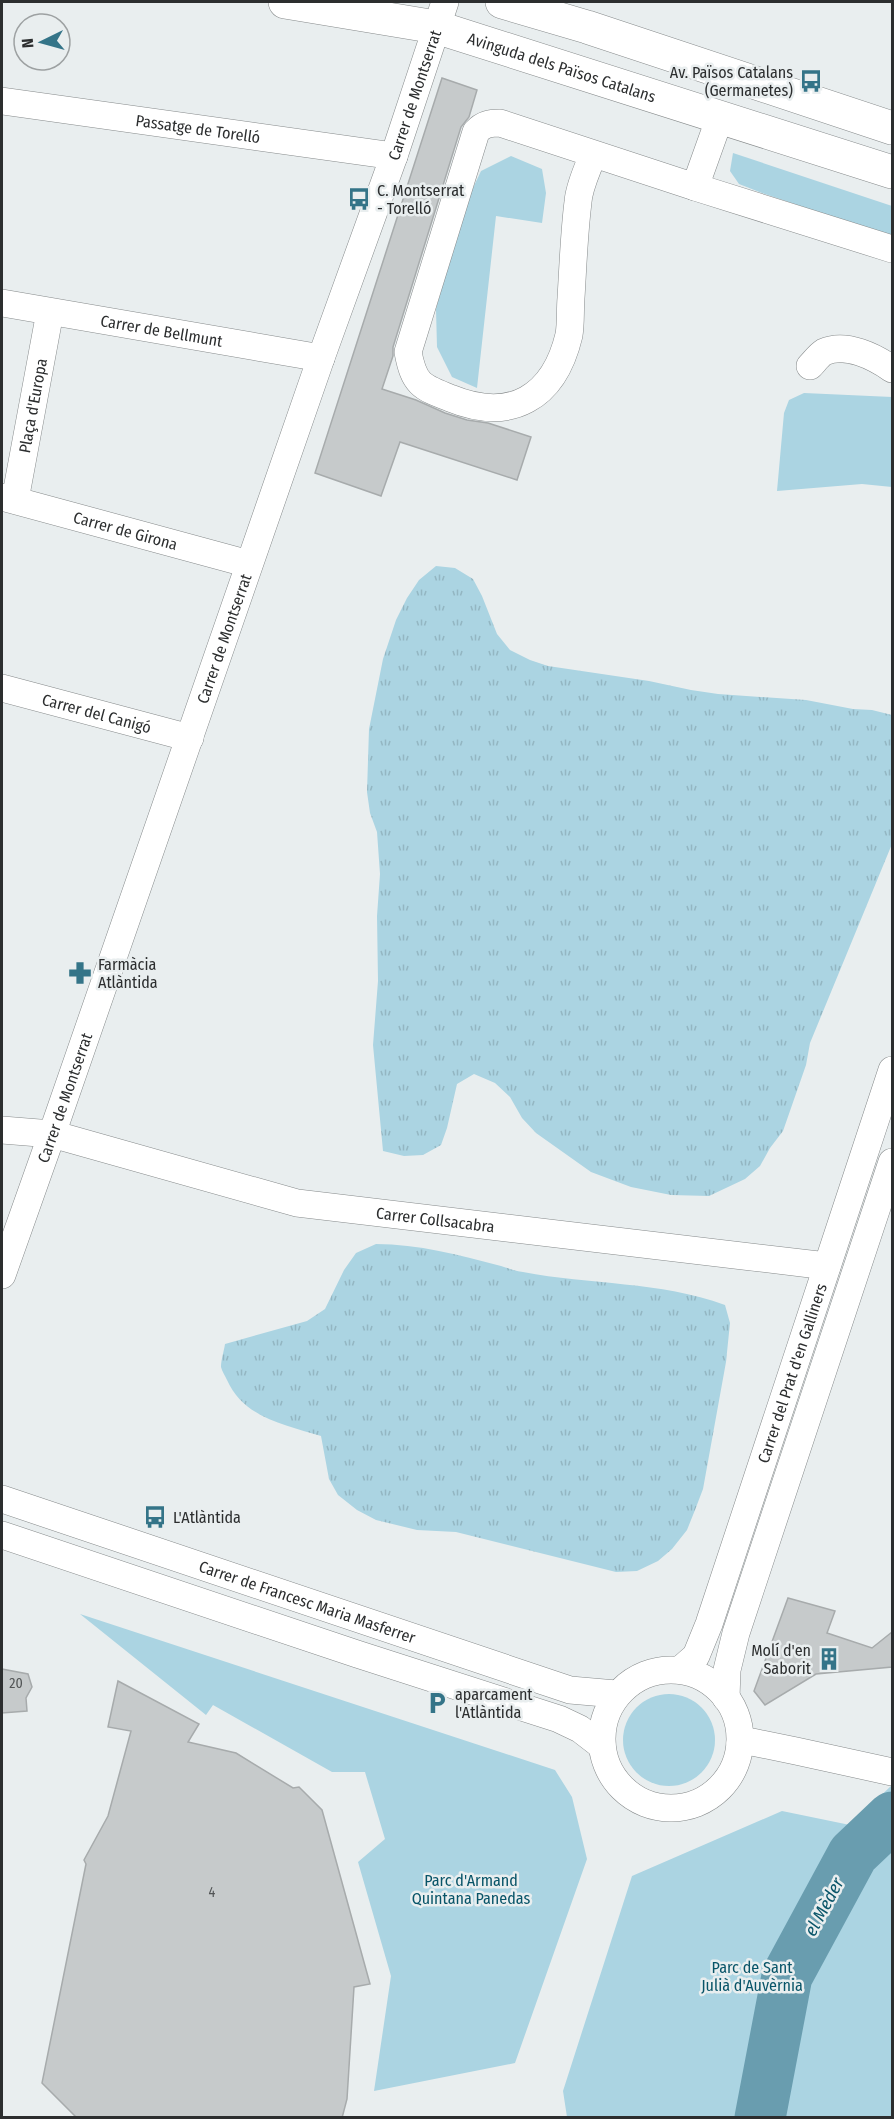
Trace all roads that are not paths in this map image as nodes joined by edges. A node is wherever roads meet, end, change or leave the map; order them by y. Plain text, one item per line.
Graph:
1 (285, 2) edge
2 (502, 2) edge
3 (440, 14) edge
4 (2, 101) edge
5 (720, 117) junction
6 (892, 128) edge
7 (593, 154) junction
8 (394, 156) junction
9 (892, 172) edge
10 (695, 187) junction
11 (892, 249) edge
12 (2, 303) edge
13 (50, 312) junction
14 (321, 358) junction
15 (810, 366) dead end
16 (892, 369) edge
17 (8, 498) edge
18 (249, 564) junction
19 (2, 688) edge
20 (190, 738) junction
21 (892, 1070) edge
22 (2, 1130) edge
23 (52, 1134) junction
24 (892, 1162) edge
25 (827, 1266) junction
26 (2, 1275) edge
27 (2, 1499) edge
28 (2, 1535) edge
29 (680, 1670) junction
30 (616, 1694) junction
31 (726, 1698) junction
32 (740, 1743) junction
33 (602, 1746) junction
34 (888, 1772) edge

1 - 3 street, Avinguda dels Països Catalans
2 - 6 street
3 - 5 street, Avinguda dels Països Catalans
3 - 8 street, Carrer de Montserrat
4 - 8 street, Passatge de Torelló
5 - 9 street, Avinguda dels Països Catalans
5 - 10 street
7 - 7 street
7 - 10 street
8 - 14 street, Carrer de Montserrat
10 - 11 street
12 - 13 street, Carrer de Bellmunt
13 - 14 street, Carrer de Bellmunt
13 - 17 street, Plaça d'Europa
14 - 18 street, Carrer de Montserrat
15 - 16 street
17 - 18 street, Carrer de Girona
18 - 20 street, Carrer de Montserrat
19 - 20 street, Carrer del Canigó
20 - 23 street, Carrer de Montserrat
21 - 25 street, Carrer del Prat d'en Galliners
22 - 23 street, Carrer Collsacabra
23 - 25 street, Carrer Collsacabra
23 - 26 street, Carrer de Montserrat
24 - 31 street, Carrer del Prat d'en Galliners
25 - 29 street, Carrer del Prat d'en Galliners
27 - 30 street, Carrer de Francesc Maria Masferrer
28 - 33 street, Carrer de Francesc Maria Masferrer
29 - 30 street
29 - 31 street
30 - 33 street
31 - 32 street
32 - 33 street
32 - 34 street

